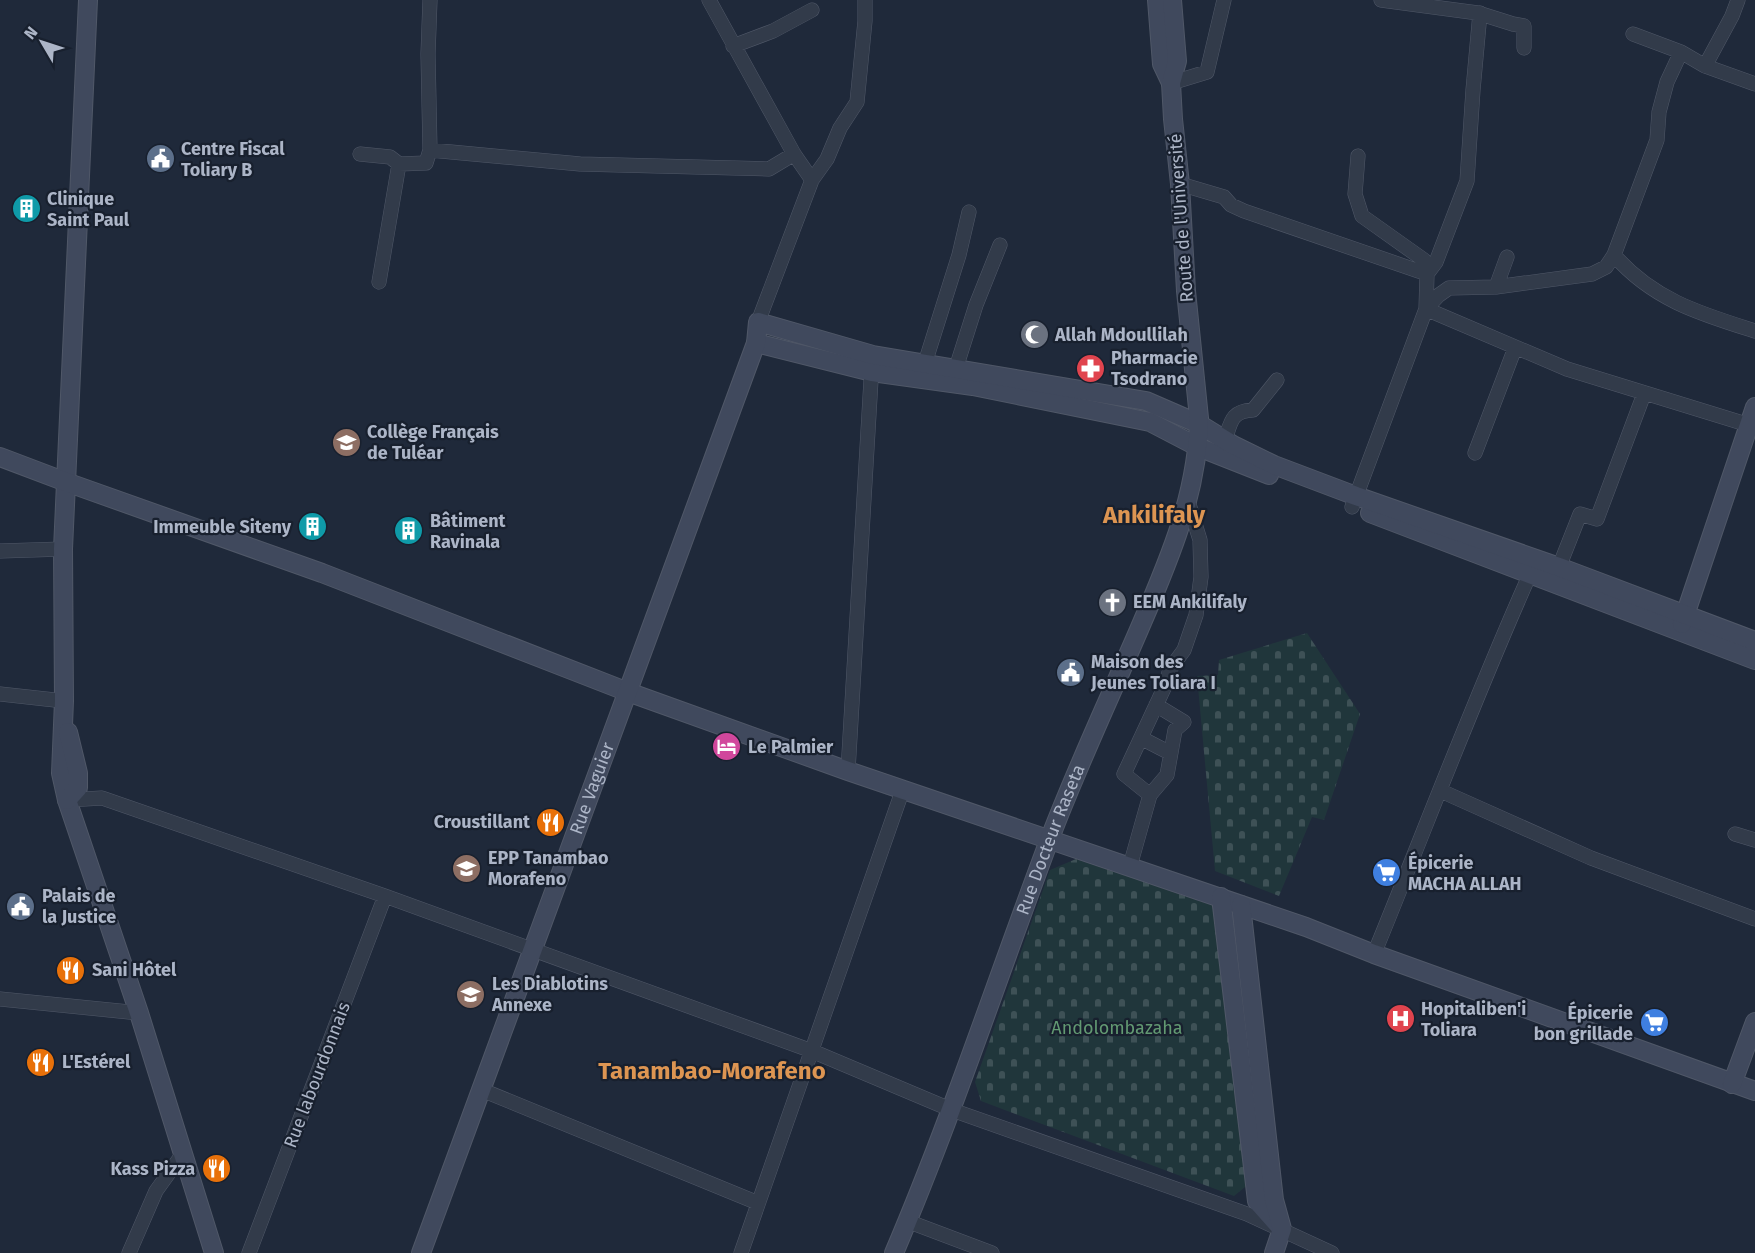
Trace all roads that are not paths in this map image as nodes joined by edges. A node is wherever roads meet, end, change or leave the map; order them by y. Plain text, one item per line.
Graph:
1 (88, 0) edge
2 (430, 0) edge
3 (709, 0) edge
4 (865, 0) edge
5 (1157, 0) edge
6 (1172, 0) edge
7 (1224, 0) edge
8 (1381, 0) edge
9 (1738, 0) edge
10 (1480, 9) edge
11 (812, 10) dead end
12 (1633, 34) dead end
13 (733, 46) junction
14 (1524, 48) dead end
15 (1681, 52) junction
16 (1705, 66) junction
17 (1171, 83) junction
18 (1755, 84) edge
19 (429, 150) junction
20 (360, 154) dead end
21 (794, 154) junction
22 (1358, 156) dead end
23 (399, 164) junction
24 (812, 180) junction
25 (1179, 184) junction
26 (969, 212) dead end
27 (1000, 245) dead end
28 (1614, 255) junction
29 (1507, 257) dead end
30 (1424, 273) junction
31 (379, 282) dead end
32 (1496, 287) junction
33 (1426, 309) junction
34 (758, 322) junction
35 (1755, 331) edge
36 (756, 343) junction
37 (1515, 348) junction
38 (872, 363) junction
39 (925, 363) junction
40 (956, 368) junction
41 (1277, 380) dead end
42 (1644, 394) junction
43 (1755, 407) edge
44 (1199, 424) junction
45 (1749, 425) junction
46 (1225, 440) junction
47 (1198, 447) junction
48 (1474, 453) dead end
49 (0, 457) edge
50 (66, 482) junction
51 (1188, 501) junction
52 (1354, 501) junction
53 (63, 549) junction
54 (0, 551) edge
55 (1559, 567) junction
56 (1530, 574) junction
57 (1683, 623) junction
58 (1755, 641) edge
59 (1755, 660) edge
60 (628, 692) junction
61 (0, 694) edge
62 (1156, 705) junction
63 (64, 710) junction
64 (1141, 738) junction
65 (1170, 753) junction
66 (848, 771) junction
67 (903, 789) junction
68 (1441, 791) junction
69 (1150, 795) junction
70 (67, 800) junction
71 (1735, 834) dead end
72 (1050, 838) junction
73 (1755, 840) edge
74 (1130, 866) junction
75 (385, 896) junction
76 (1221, 897) junction
77 (1241, 905) junction
78 (1755, 919) edge
79 (532, 950) junction
80 (1374, 954) junction
81 (0, 999) edge
82 (139, 1013) junction
83 (1755, 1022) edge
84 (812, 1051) junction
85 (1732, 1084) junction
86 (482, 1090) junction
87 (1755, 1091) edge
88 (952, 1110) junction
89 (184, 1152) junction
90 (758, 1203) junction
91 (908, 1221) junction
92 (1282, 1229) junction
93 (129, 1253) edge
94 (214, 1253) edge
95 (249, 1253) edge
96 (422, 1253) edge
97 (741, 1253) edge
98 (894, 1253) edge
99 (992, 1253) edge
100 (1274, 1253) edge
101 (1332, 1253) edge

1 - 50 street
2 - 19 street
3 - 13 street
4 - 24 street
5 - 17 street, Route de l'Université
6 - 17 street, Route de l'Université
7 - 17 street
8 - 10 street
9 - 16 street
10 - 14 street
10 - 30 street
11 - 13 street
12 - 15 street
13 - 21 street
15 - 16 street
15 - 28 street
16 - 18 street
17 - 25 street, Route de l'Université
19 - 21 street
19 - 23 street
20 - 23 street
21 - 24 street
22 - 30 street
23 - 31 street
24 - 34 street
25 - 30 street
25 - 44 street, Route de l'Université
26 - 39 street
27 - 40 street
28 - 32 street
28 - 35 street
29 - 32 street
30 - 33 street
32 - 33 street
33 - 37 street
33 - 52 street
34 - 36 street, Rue Vaguier
34 - 38 street
36 - 38 street
36 - 60 street, Rue Vaguier
37 - 42 street
37 - 48 street
38 - 39 street
38 - 47 street
38 - 66 street
39 - 40 street
40 - 44 street
41 - 46 street
42 - 45 street
42 - 55 street
43 - 45 street
44 - 46 street
44 - 47 street, Rue Docteur Raseta
45 - 57 street
46 - 52 street
47 - 51 street, Rue Docteur Raseta
47 - 52 street
49 - 50 street
50 - 53 street
50 - 60 street
51 - 62 street
51 - 72 street, Rue Docteur Raseta
52 - 55 street
52 - 56 street
53 - 54 street
53 - 63 street
55 - 57 street
56 - 57 street
56 - 68 street
57 - 58 street
57 - 59 street
60 - 66 street
60 - 79 street, Rue Vaguier
61 - 63 street
62 - 64 street
62 - 65 street
63 - 70 street
64 - 65 street
64 - 69 street
65 - 69 street
66 - 67 street
67 - 72 street
67 - 84 street
68 - 78 street
68 - 80 street
69 - 74 street
70 - 75 street
70 - 82 street
71 - 73 street
72 - 74 street
72 - 88 street, Rue Docteur Raseta
74 - 76 street
75 - 79 street
75 - 95 street, Rue labourdonnais
76 - 77 street
76 - 92 street
77 - 80 street
77 - 92 street
79 - 84 street
79 - 86 street, Rue Vaguier
80 - 85 street
81 - 82 street
82 - 89 street
83 - 85 street
84 - 88 street
84 - 90 street
85 - 87 street
86 - 90 street
86 - 96 street, Rue Vaguier
88 - 91 street, Rue Docteur Raseta
88 - 92 street
89 - 93 street
89 - 94 street
90 - 97 street
91 - 98 street, Rue Docteur Raseta
91 - 99 street
92 - 100 street
92 - 101 street

